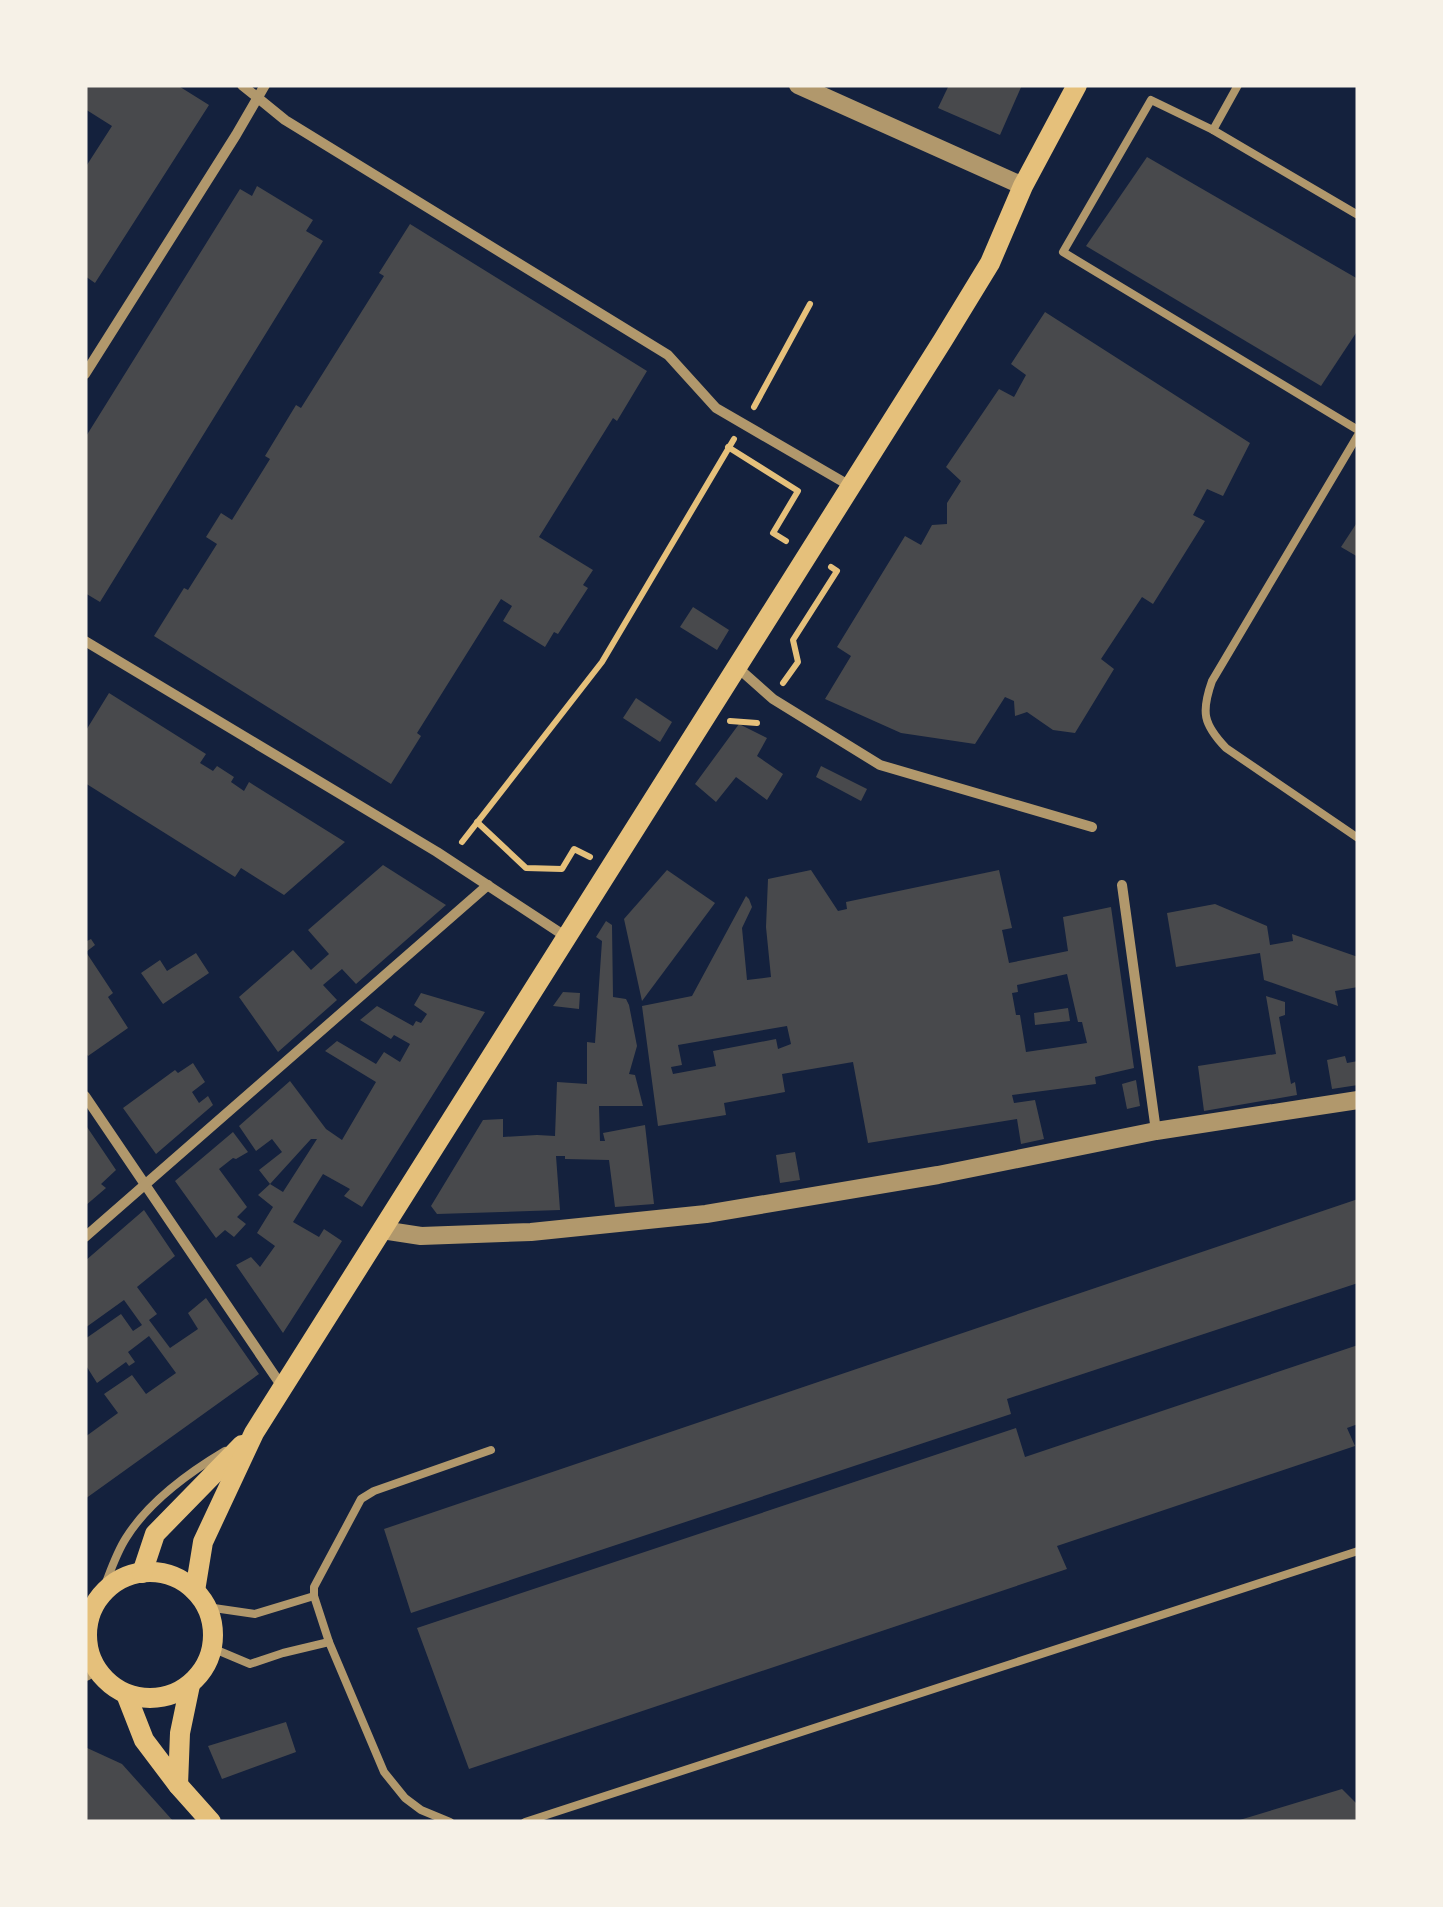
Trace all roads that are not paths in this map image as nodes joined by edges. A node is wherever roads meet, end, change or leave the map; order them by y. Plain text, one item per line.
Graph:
1 (242, 85) edge
2 (265, 85) edge
3 (798, 85) edge
4 (1077, 85) edge
5 (1238, 85) edge
6 (258, 96) junction
7 (1213, 130) junction
8 (1023, 186) junction
9 (1358, 215) edge
10 (85, 374) edge
11 (1358, 432) edge
12 (852, 487) junction
13 (85, 642) edge
14 (736, 667) junction
15 (1092, 827) dead end
16 (1358, 838) edge
17 (488, 885) junction
18 (1122, 885) dead end
19 (568, 938) junction
20 (85, 1096) edge
21 (1358, 1100) edge
22 (1156, 1131) junction
23 (145, 1184) junction
24 (382, 1230) junction
25 (85, 1237) edge
26 (283, 1389) junction
27 (254, 1433) junction
28 (491, 1450) dead end
29 (1358, 1551) edge
30 (142, 1573) junction
31 (101, 1595) junction
32 (314, 1596) junction
33 (201, 1599) junction
34 (87, 1616) edge
35 (329, 1642) junction
36 (212, 1648) junction
37 (90, 1669) edge
38 (190, 1685) junction
39 (126, 1694) junction
40 (178, 1785) junction
41 (211, 1822) edge
42 (450, 1822) edge
43 (526, 1822) edge

1 - 6 street
2 - 6 street
3 - 8 street
4 - 8 main road
5 - 7 lane
6 - 10 street
6 - 12 street
7 - 9 lane
7 - 11 lane
8 - 12 main road
11 - 16 lane
12 - 14 main road
13 - 17 street
14 - 15 street
14 - 19 main road
17 - 19 street
17 - 23 street
18 - 22 street
19 - 24 main road
20 - 23 street
21 - 22 street
22 - 24 street
23 - 25 street
23 - 26 street
24 - 26 main road
26 - 27 main road
27 - 30 main road
27 - 31 lane
27 - 33 main road
28 - 32 lane
29 - 43 lane
30 - 31 main road
30 - 33 main road
31 - 34 main road
32 - 33 lane
32 - 35 lane
33 - 36 main road
34 - 37 main road
35 - 36 lane
35 - 42 lane
36 - 38 main road
37 - 39 main road
38 - 39 main road
38 - 40 main road
39 - 40 main road
40 - 41 main road

